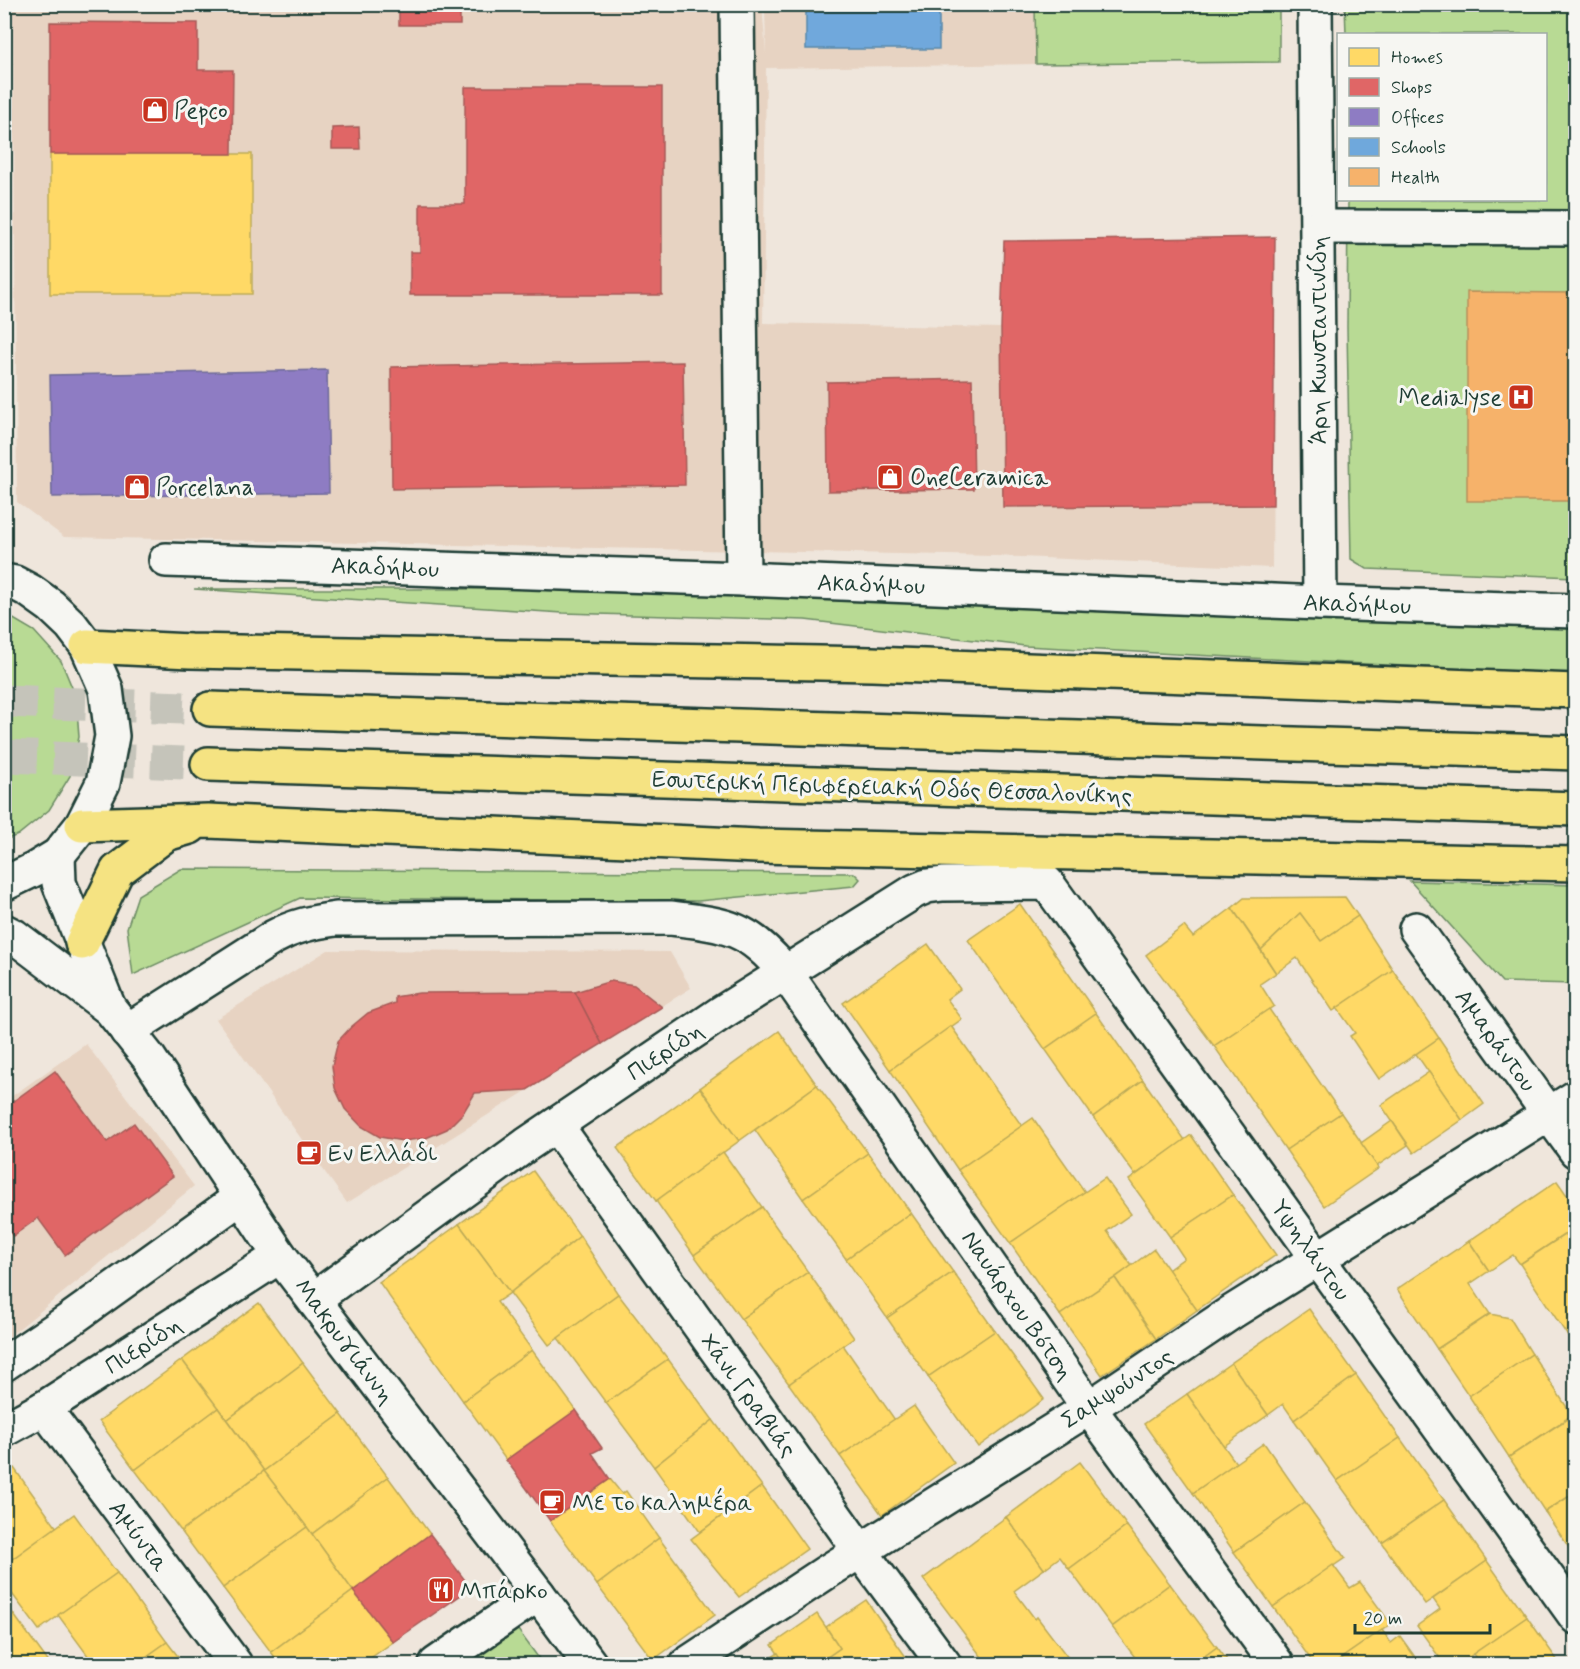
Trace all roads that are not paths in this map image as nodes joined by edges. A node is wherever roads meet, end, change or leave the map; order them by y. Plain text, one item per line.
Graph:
1 (737, 4) edge
2 (1315, 4) edge
3 (1318, 227) junction
4 (1575, 228) edge
5 (166, 560) dead end
6 (8, 572) edge
7 (743, 579) junction
8 (1320, 603) junction
9 (1575, 611) edge
10 (87, 646) junction
11 (1575, 691) edge
12 (210, 709) tunnel mouth
13 (1575, 753) edge
14 (208, 764) tunnel mouth
15 (1575, 809) edge
16 (208, 821) junction
17 (82, 825) junction
18 (58, 855) junction
19 (1575, 864) edge
20 (1047, 883) joint
21 (4, 884) edge
22 (1416, 929) dead end
23 (4, 931) edge
24 (82, 943) junction
25 (784, 972) junction
26 (118, 1020) junction
27 (1562, 1106) edge
28 (556, 1125) junction
29 (1575, 1151) edge
30 (241, 1197) junction
31 (280, 1256) junction
32 (1317, 1260) junction
33 (314, 1299) junction
34 (4, 1364) edge
35 (44, 1408) junction
36 (1089, 1408) junction
37 (4, 1430) edge
38 (861, 1551) junction
39 (538, 1593) junction
40 (1575, 1617) edge
41 (235, 1665) edge
42 (436, 1665) edge
43 (590, 1665) edge
44 (687, 1665) edge
45 (944, 1665) edge
46 (1277, 1665) edge

1 - 7 street
2 - 3 street, Άρη Κωνσταντινίδη
3 - 4 street
3 - 8 street, Άρη Κωνσταντινίδη
5 - 7 street, Ακαδήμου
6 - 10 street
7 - 8 street, Ακαδήμου
8 - 9 street, Ακαδήμου
10 - 11 highway
10 - 17 street
12 - 13 highway
14 - 15 highway, Εσωτερική Περιφερειακή Οδός Θεσσαλονίκης
16 - 17 highway
16 - 19 highway
16 - 24 highway
17 - 18 street
18 - 21 street
18 - 24 street, Μακρυγιάννη
20 - 25 street, Πιερίδη
20 - 32 street, Υψηλάντου
22 - 27 street, Αμαράντου
23 - 26 street, Μακρυγιάννη
24 - 26 street, Μακρυγιάννη
25 - 26 street, Ναυάρχου Βότση
25 - 28 street, Πιερίδη
25 - 36 street, Ναυάρχου Βότση
26 - 30 street, Μακρυγιάννη
27 - 29 street, Αμαράντου
27 - 32 street, Σαμψούντος
28 - 33 street, Πιερίδη
28 - 38 street, Χάνι Γραβιάς
30 - 31 street, Μακρυγιάννη
30 - 34 street
31 - 33 street, Μακρυγιάννη
31 - 35 street, Πιερίδη
32 - 36 street, Σαμψούντος
32 - 40 street, Υψηλάντου
33 - 39 street, Μακρυγιάννη
35 - 37 street, Πιερίδη
35 - 41 street, Αμύντα
36 - 38 street, Σαμψούντος
36 - 46 street, Ναυάρχου Βότση
38 - 44 street, Σαμψούντος
38 - 45 street, Χάνι Γραβιάς
39 - 42 street
39 - 43 street, Μακρυγιάννη

